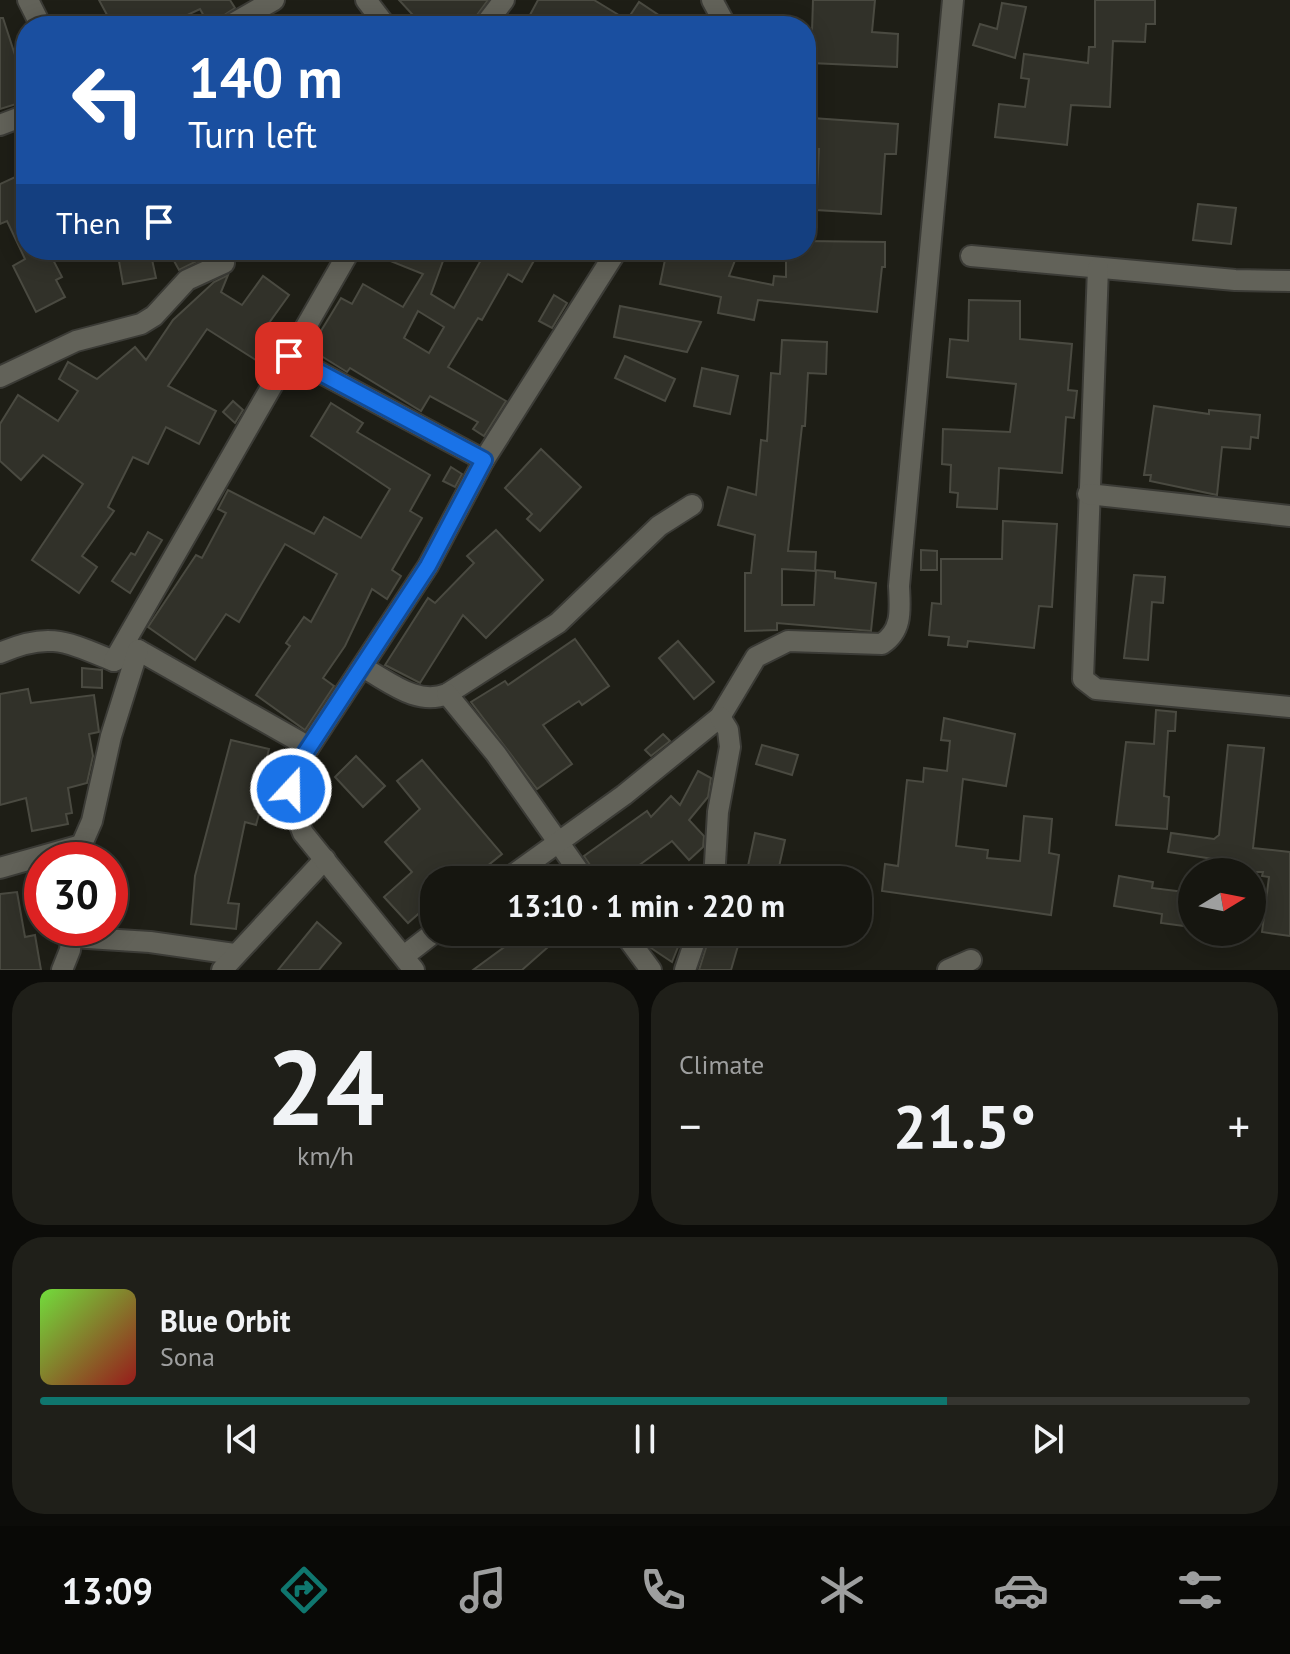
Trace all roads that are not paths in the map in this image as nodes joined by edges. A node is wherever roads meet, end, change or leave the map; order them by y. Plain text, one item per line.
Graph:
1 (274, 0) edge
2 (366, 0) edge
3 (504, 0) edge
4 (953, 0) edge
5 (246, 16) edge
6 (378, 16) edge
7 (492, 16) edge
8 (971, 256) dead end
9 (344, 260) edge
10 (611, 260) edge
11 (224, 263) dead end
12 (1098, 268) junction
13 (1290, 281) edge
14 (289, 356) junction
15 (0, 377) edge
16 (484, 460) junction
17 (1088, 494) junction
18 (692, 505) dead end
19 (1290, 516) edge
20 (138, 650) junction
21 (0, 653) edge
22 (114, 661) junction
23 (364, 668) junction
24 (447, 694) junction
25 (1290, 707) edge
26 (720, 717) junction
27 (309, 747) junction
28 (83, 842) edge
29 (558, 843) junction
30 (325, 859) junction
31 (24, 863) edge
32 (526, 866) edge
33 (575, 866) edge
34 (715, 866) edge
35 (0, 868) edge
36 (128, 939) edge
37 (68, 946) edge
38 (423, 946) edge
39 (633, 946) edge
40 (693, 946) edge
41 (971, 960) dead end
42 (228, 962) edge
43 (409, 963) edge
44 (62, 970) edge
45 (651, 970) edge
46 (685, 970) edge
47 (948, 970) edge

1 - 5 street
2 - 6 street
3 - 7 street
4 - 26 street
8 - 12 street
9 - 14 street
10 - 16 street
11 - 15 street
12 - 13 street
12 - 17 street
14 - 16 street
14 - 22 street
16 - 23 street
17 - 19 street
17 - 25 street
18 - 24 street
20 - 22 street
20 - 27 street
20 - 28 street
21 - 22 street
23 - 24 street
23 - 27 street
24 - 29 street
26 - 29 street
26 - 34 street
27 - 30 street
29 - 32 street
29 - 33 street
30 - 42 street
30 - 43 street
31 - 35 street
36 - 42 street
37 - 44 street
38 - 43 street
39 - 45 street
40 - 46 street
41 - 47 street

